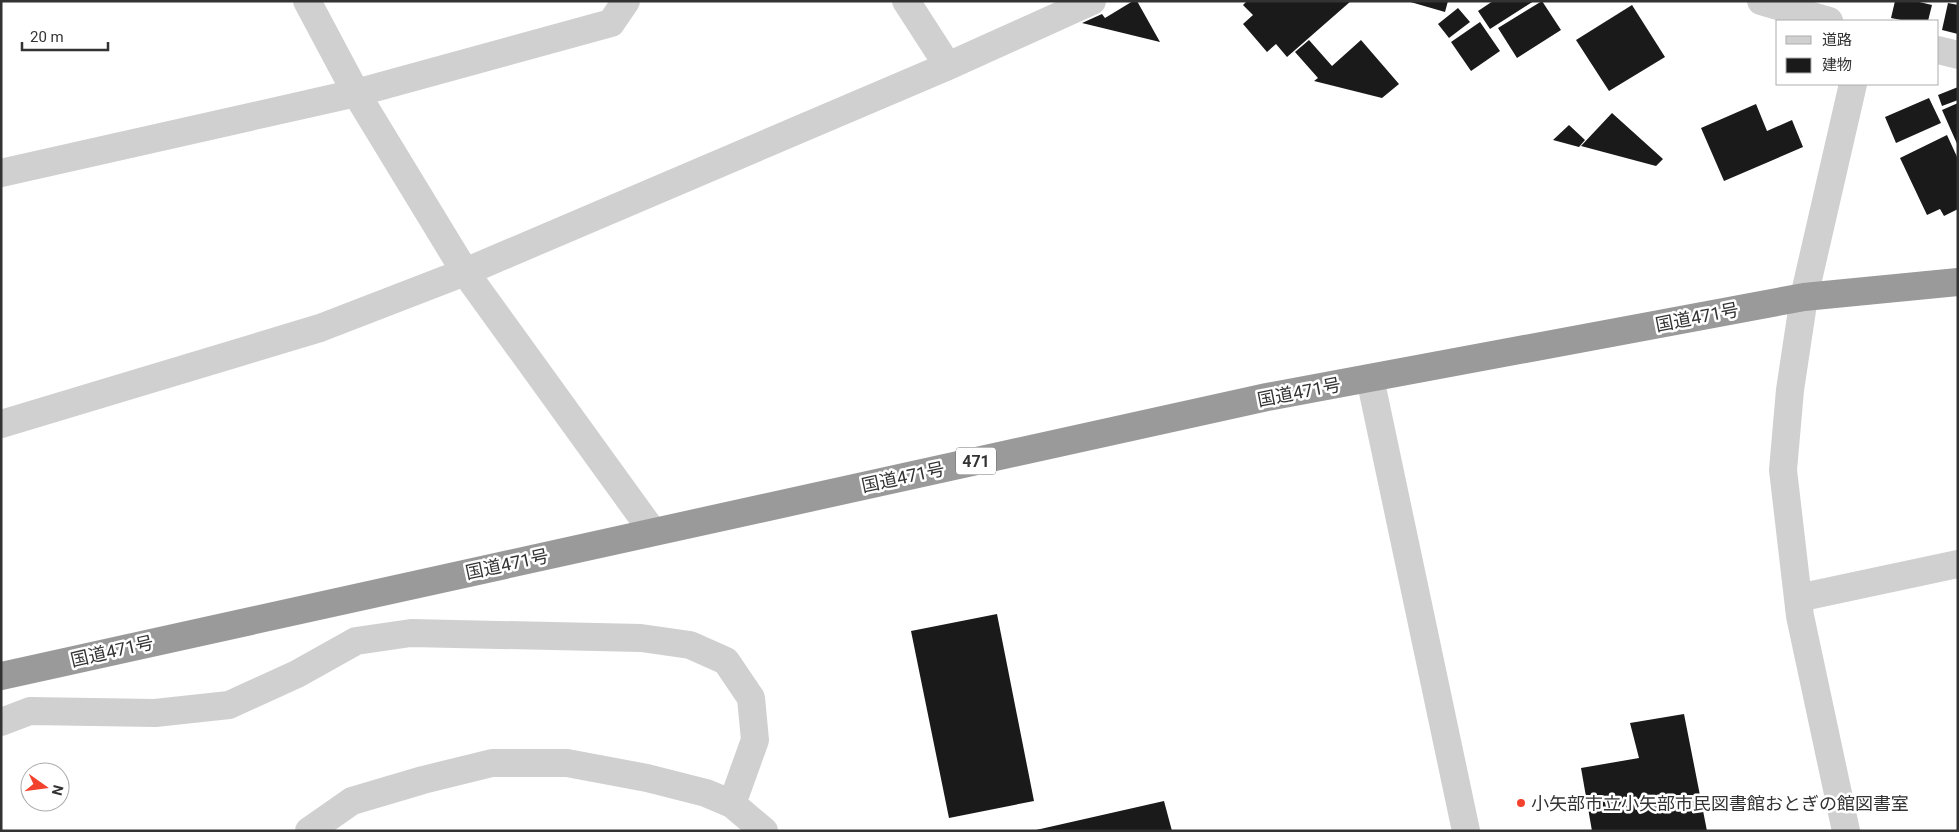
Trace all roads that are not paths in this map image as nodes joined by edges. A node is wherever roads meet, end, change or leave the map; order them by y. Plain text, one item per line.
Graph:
1 (307, 1) edge
2 (626, 1) edge
3 (906, 1) edge
4 (1092, 1) edge
5 (1761, 1) edge
6 (1827, 20) edge
7 (1939, 50) edge
8 (1958, 55) edge
9 (948, 66) junction
10 (1853, 85) edge
11 (356, 93) junction
12 (1, 173) edge
13 (465, 272) junction
14 (1958, 282) edge
15 (1804, 297) junction
16 (1370, 378) junction
17 (1, 424) edge
18 (653, 532) junction
19 (1958, 564) edge
20 (1798, 598) junction
21 (1, 676) edge
22 (1, 722) edge
23 (732, 804) junction
24 (309, 831) edge
25 (764, 831) edge
26 (1466, 831) edge
27 (1846, 831) edge

1 - 11 street
2 - 11 street
3 - 9 street
4 - 9 street
5 - 6 street
7 - 8 street
9 - 13 street
10 - 15 street
11 - 12 street
11 - 13 street
13 - 17 street
13 - 18 street
14 - 15 highway, 国道471号 / 471
15 - 16 highway, 国道471号 / 471
15 - 20 street
16 - 18 highway, 国道471号 / 471
16 - 26 street
18 - 21 highway, 国道471号 / 471
19 - 20 street
20 - 27 street
22 - 23 street
23 - 24 street
23 - 25 street

